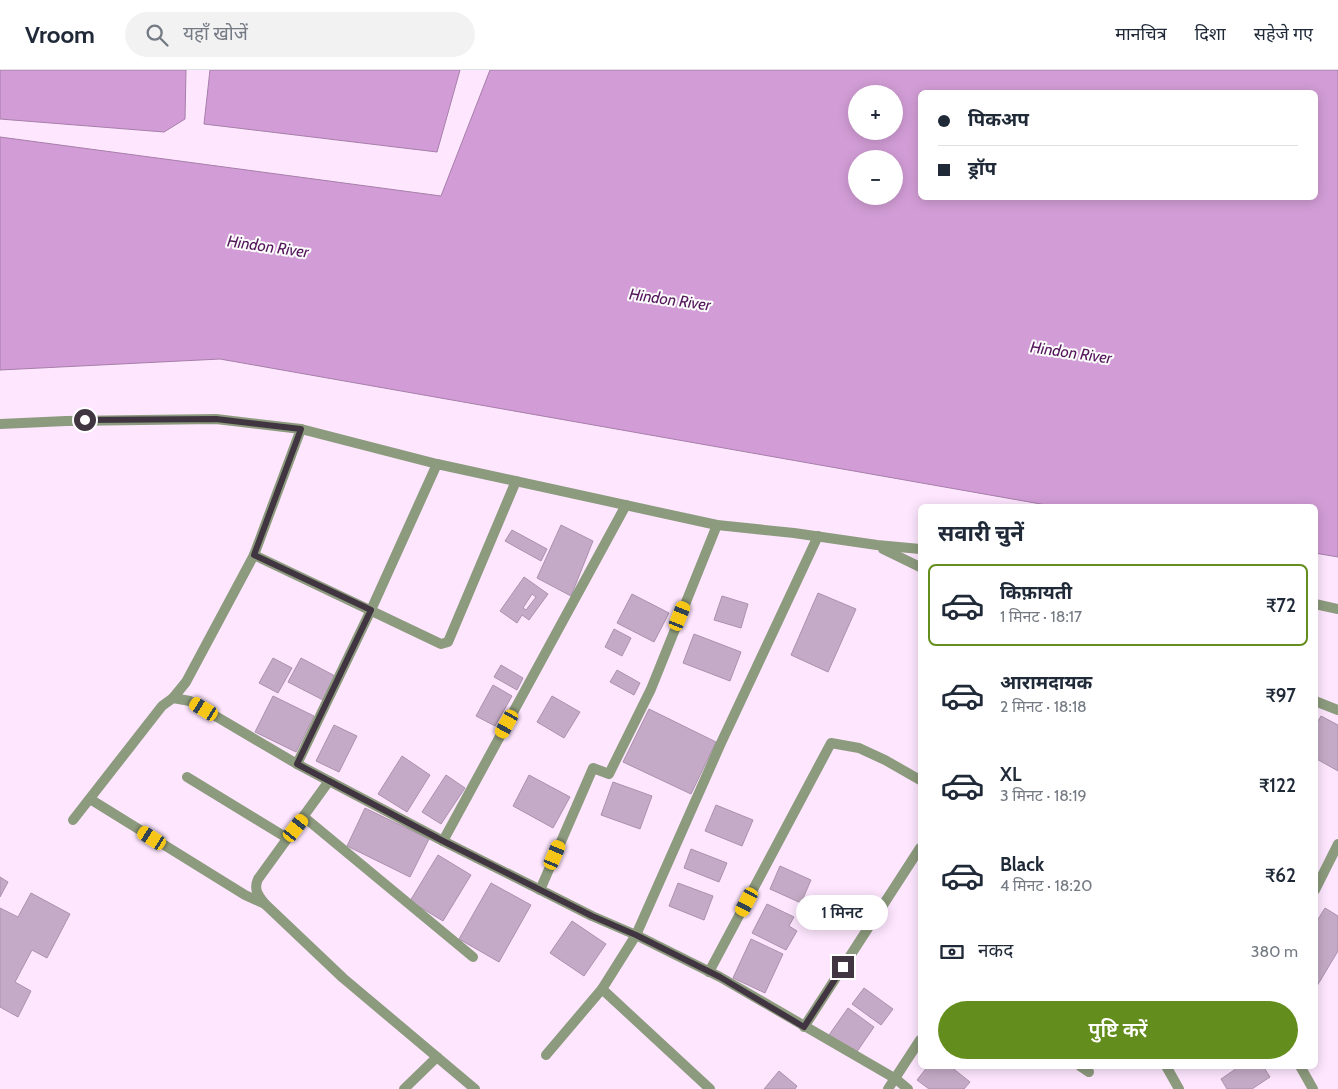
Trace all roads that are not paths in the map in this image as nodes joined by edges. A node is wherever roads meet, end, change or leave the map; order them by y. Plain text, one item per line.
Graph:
1 (0, 424) edge
2 (301, 429) junction
3 (437, 464) junction
4 (516, 481) junction
5 (626, 506) junction
6 (717, 525) junction
7 (818, 536) junction
8 (877, 545) junction
9 (918, 549) edge
10 (254, 555) junction
11 (918, 566) edge
12 (1318, 605) edge
13 (1338, 609) edge
14 (371, 610) junction
15 (173, 698) junction
16 (1318, 702) edge
17 (1338, 710) edge
18 (297, 764) junction
19 (187, 776) dead end
20 (918, 779) edge
21 (329, 782) junction
22 (90, 799) junction
23 (304, 817) junction
24 (73, 820) dead end
25 (287, 838) junction
26 (443, 841) junction
27 (1338, 844) edge
28 (918, 851) edge
29 (1318, 884) edge
30 (540, 890) junction
31 (265, 904) junction
32 (636, 935) junction
33 (473, 957) dead end
34 (709, 972) junction
35 (602, 988) junction
36 (804, 1027) junction
37 (918, 1043) edge
38 (546, 1055) dead end
39 (437, 1057) junction
40 (1084, 1069) edge
41 (1168, 1069) edge
42 (1302, 1069) edge
43 (1089, 1072) dead end
44 (896, 1079) junction
45 (404, 1089) edge
46 (475, 1089) edge
47 (710, 1089) edge
48 (888, 1089) edge
49 (908, 1089) edge
50 (1179, 1089) edge
51 (1313, 1089) edge

1 - 2 street
2 - 3 street
2 - 10 street
3 - 4 street
3 - 14 street
4 - 5 street
4 - 14 street
5 - 6 street
5 - 26 street
6 - 7 street
6 - 30 street
7 - 8 street
7 - 32 street
8 - 9 street
8 - 11 street
10 - 14 street
10 - 15 street
12 - 13 street
14 - 18 street
15 - 18 street
15 - 22 street
16 - 17 street
18 - 21 street
19 - 25 street
20 - 34 street
21 - 23 street
21 - 26 street
22 - 24 street
22 - 31 street
23 - 25 street
23 - 33 street
25 - 31 street
26 - 30 street
27 - 29 street
28 - 36 street
30 - 32 street
31 - 39 street
32 - 34 street
32 - 35 street
34 - 36 street
35 - 38 street
35 - 47 street
36 - 44 street
37 - 44 street
39 - 45 street
39 - 46 street
40 - 43 street
41 - 50 street
42 - 51 street
44 - 48 street
44 - 49 street

